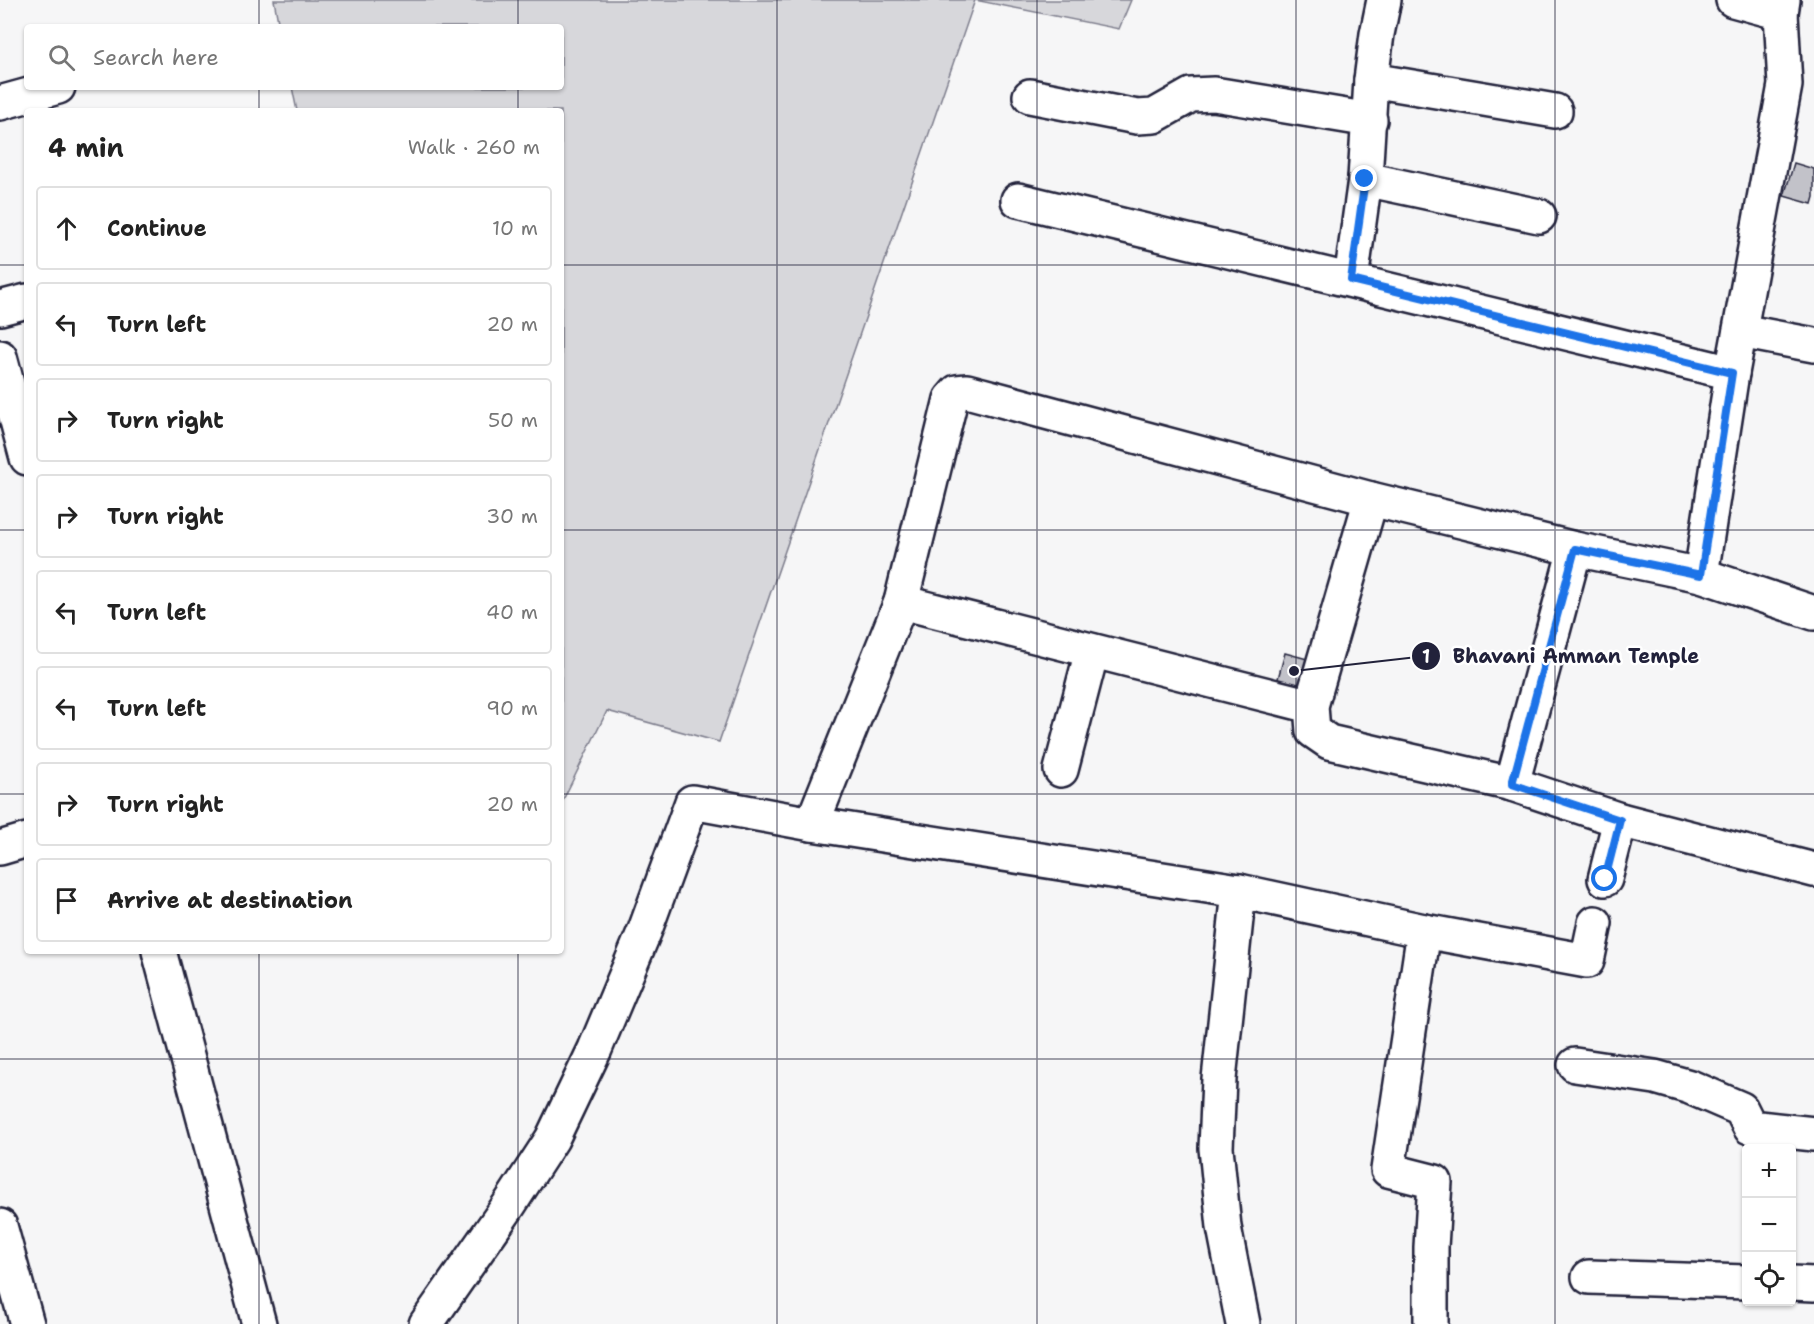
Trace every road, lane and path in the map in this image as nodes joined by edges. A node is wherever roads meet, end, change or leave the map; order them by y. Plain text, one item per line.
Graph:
1 (1384, 0) edge
2 (1733, 0) edge
3 (1782, 6) edge
4 (1371, 80) junction
5 (1800, 87) edge
6 (47, 90) edge
7 (1030, 96) dead end
8 (0, 103) edge
9 (1555, 111) dead end
10 (1370, 120) junction
11 (1365, 179) junction
12 (1018, 200) dead end
13 (1539, 216) dead end
14 (1351, 280) junction
15 (24, 302) edge
16 (0, 308) edge
17 (1740, 331) junction
18 (1814, 345) edge
19 (0, 357) edge
20 (1732, 373) junction
21 (24, 447) edge
22 (1371, 499) junction
23 (1575, 549) junction
24 (1701, 575) junction
25 (902, 602) junction
26 (1814, 613) edge
27 (1092, 651) junction
28 (1311, 706) junction
29 (1061, 770) dead end
30 (1512, 784) junction
31 (1620, 820) junction
32 (812, 824) junction
33 (24, 841) edge
34 (0, 848) edge
35 (1814, 870) edge
36 (1605, 879) dead end
37 (1239, 891) junction
38 (1595, 923) dead end
39 (1424, 931) junction
40 (160, 954) edge
41 (1575, 1065) dead end
42 (1814, 1134) edge
43 (0, 1226) edge
44 (1589, 1276) dead end
45 (1742, 1282) edge
46 (1796, 1283) edge
47 (1814, 1284) edge
48 (27, 1324) edge
49 (259, 1324) edge
50 (426, 1324) edge
51 (1243, 1324) edge
52 (1431, 1324) edge

1 - 4 street
2 - 3 street
3 - 5 street
4 - 9 street
4 - 10 street
5 - 17 street
6 - 8 street
7 - 10 street
10 - 11 street
11 - 13 street
11 - 14 street
12 - 14 street
14 - 20 street
15 - 16 street
17 - 18 street
17 - 20 street
19 - 21 street
20 - 24 street
22 - 23 street
22 - 25 street
22 - 28 street
23 - 24 street
23 - 30 street
24 - 26 street
25 - 27 street
25 - 32 street
27 - 28 street
27 - 29 street
28 - 30 street
30 - 31 street
31 - 35 street
31 - 36 street
32 - 37 street
32 - 50 street
33 - 34 street
37 - 39 street
37 - 51 street
38 - 39 street
39 - 52 street
40 - 49 street
41 - 42 street
43 - 48 street
44 - 45 street
46 - 47 street

